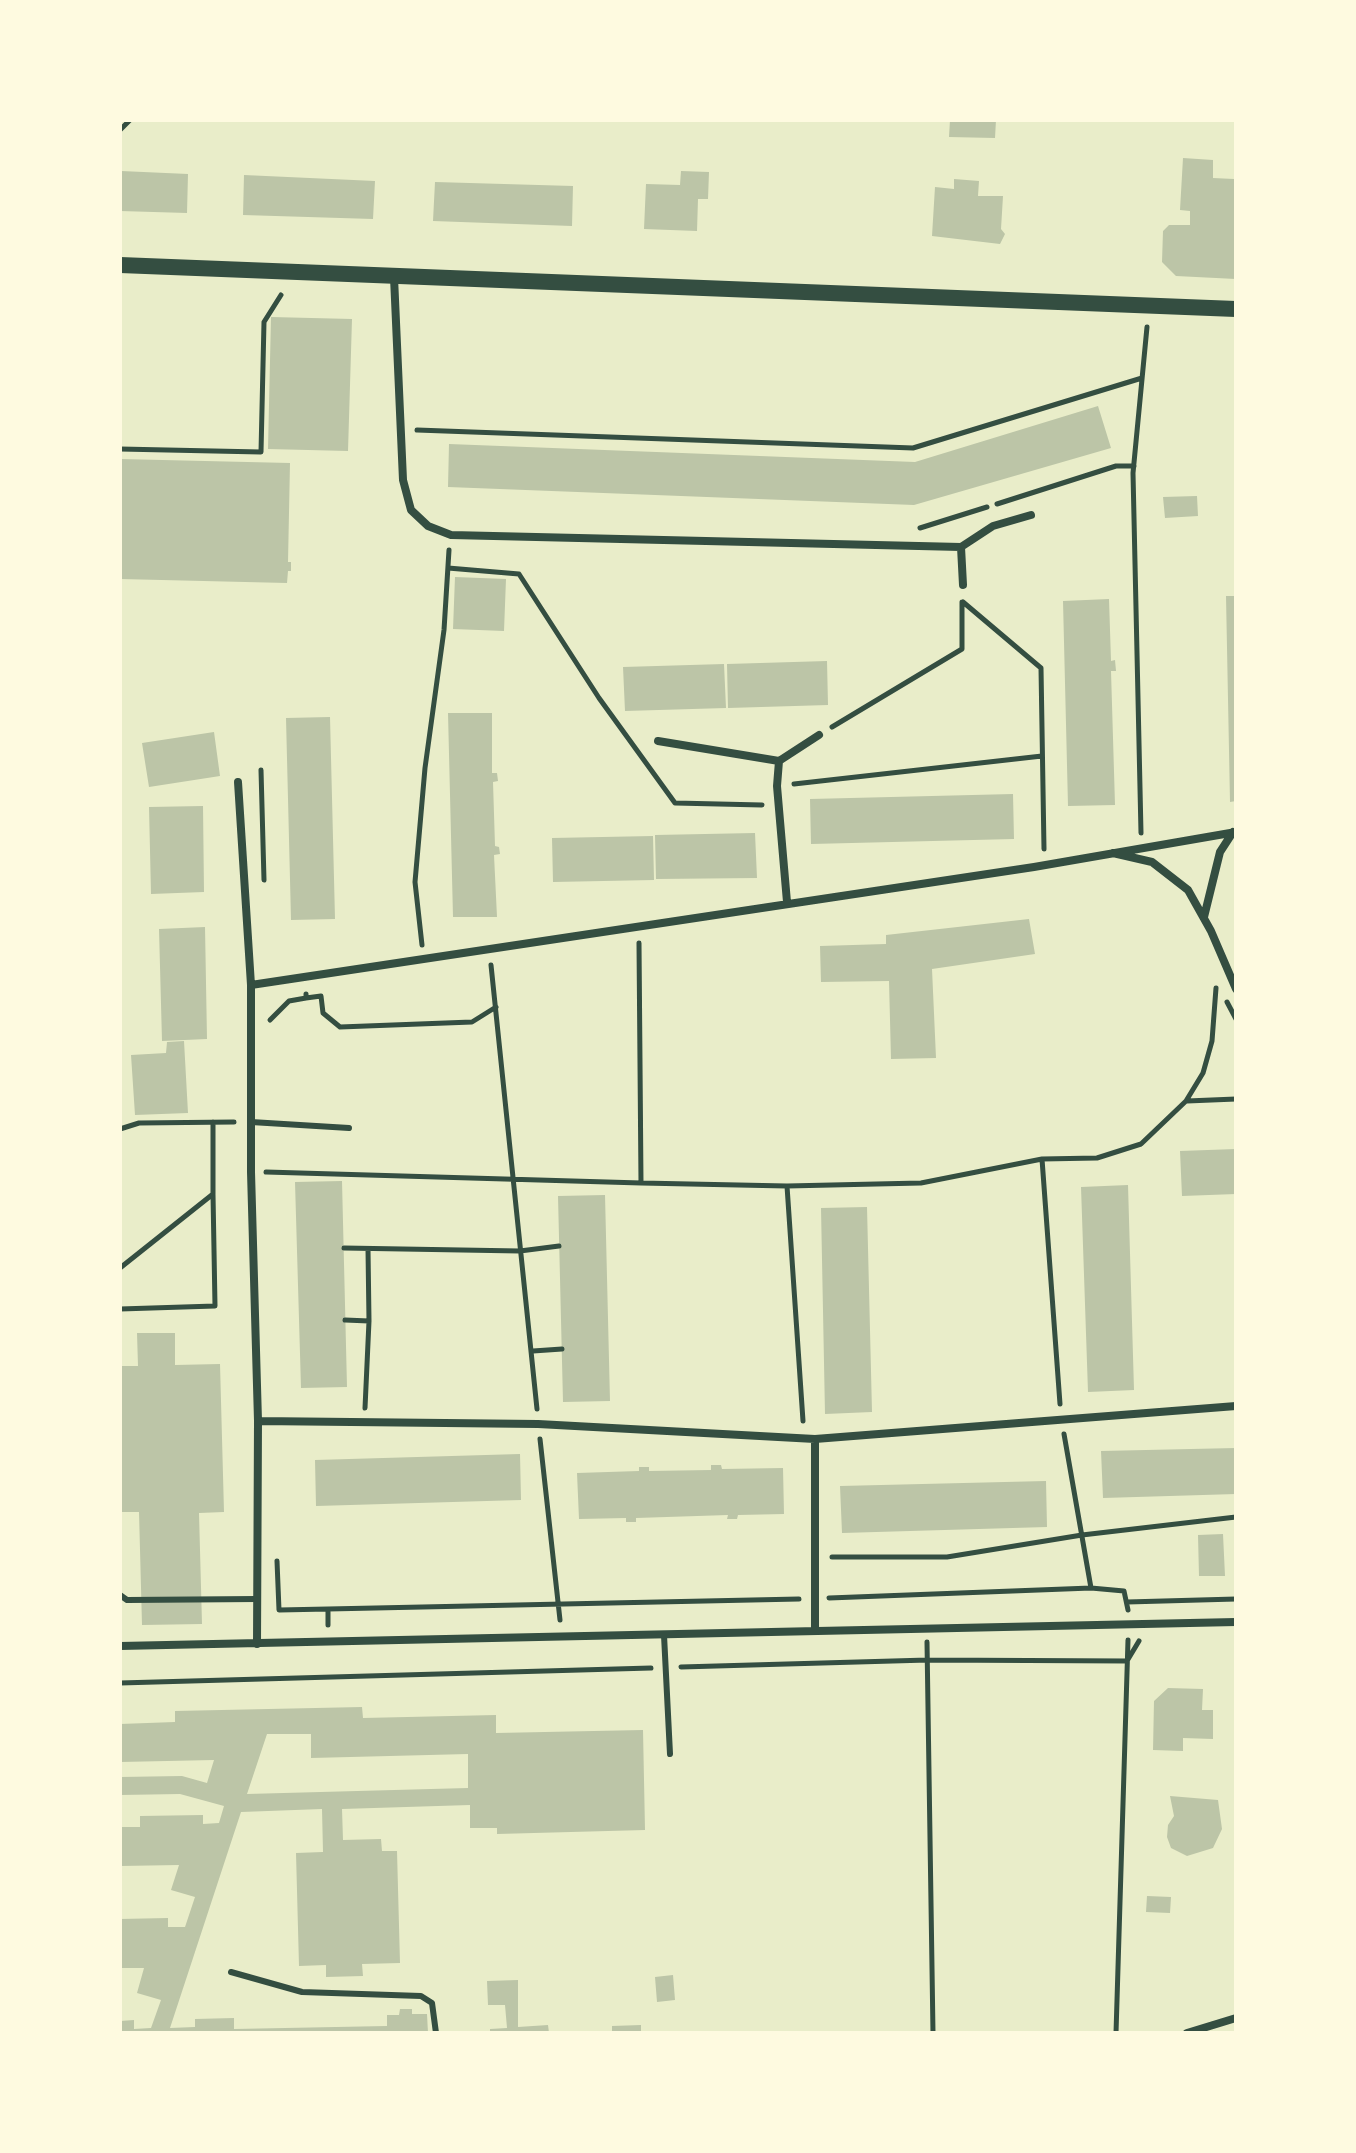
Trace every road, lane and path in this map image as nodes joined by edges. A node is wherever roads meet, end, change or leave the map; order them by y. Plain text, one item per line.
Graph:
1 (130, 120) edge
2 (120, 130) edge
3 (120, 265) edge
4 (394, 276) junction
5 (281, 295) dead end
6 (1236, 309) edge
7 (1147, 327) dead end
8 (1142, 378) junction
9 (416, 416) dead end
10 (417, 430) junction
11 (419, 445) dead end
12 (120, 449) edge
13 (1134, 466) junction
14 (1031, 515) dead end
15 (911, 531) dead end
16 (451, 535) junction
17 (961, 547) junction
18 (448, 568) junction
19 (963, 585) joint
20 (962, 601) junction
21 (819, 735) joint
22 (658, 741) dead end
23 (1042, 756) junction
24 (779, 761) junction
25 (261, 770) dead end
26 (238, 782) dead end
27 (777, 786) junction
28 (779, 806) junction
29 (1234, 832) edge
30 (1154, 835) dead end
31 (1141, 836) junction
32 (1127, 838) dead end
33 (1058, 847) dead end
34 (1044, 849) junction
35 (1031, 851) dead end
36 (1108, 851) junction
37 (264, 884) dead end
38 (787, 902) junction
39 (1204, 917) junction
40 (638, 925) junction
41 (437, 944) dead end
42 (422, 946) junction
43 (489, 948) junction
44 (407, 949) dead end
45 (424, 958) junction
46 (302, 977) junction
47 (1216, 982) dead end
48 (251, 985) junction
49 (1236, 989) edge
50 (306, 998) junction
51 (496, 1007) junction
52 (267, 1029) dead end
53 (1236, 1099) edge
54 (1186, 1101) junction
55 (213, 1122) junction
56 (251, 1122) junction
57 (349, 1128) dead end
58 (120, 1129) edge
59 (1042, 1159) junction
60 (265, 1160) dead end
61 (251, 1172) junction
62 (265, 1172) junction
63 (513, 1179) junction
64 (641, 1183) junction
65 (787, 1186) junction
66 (266, 1188) dead end
67 (213, 1194) junction
68 (559, 1246) dead end
69 (344, 1248) dead end
70 (368, 1249) junction
71 (120, 1268) edge
72 (120, 1309) edge
73 (345, 1320) dead end
74 (369, 1321) junction
75 (562, 1349) dead end
76 (533, 1351) dead end
77 (1236, 1406) edge
78 (258, 1421) junction
79 (1061, 1421) junction
80 (364, 1422) junction
81 (804, 1438) junction
82 (815, 1439) junction
83 (1236, 1517) edge
84 (1082, 1535) junction
85 (277, 1550) dead end
86 (824, 1557) dead end
87 (825, 1584) dead end
88 (1091, 1588) junction
89 (120, 1595) edge
90 (815, 1598) junction
91 (826, 1598) junction
92 (257, 1599) junction
93 (1236, 1599) edge
94 (1127, 1602) junction
95 (328, 1609) junction
96 (1236, 1622) edge
97 (1129, 1624) junction
98 (927, 1629) junction
99 (815, 1631) junction
100 (664, 1635) junction
101 (329, 1642) junction
102 (257, 1644) junction
103 (120, 1646) edge
104 (670, 1754) dead end
105 (231, 1972) dead end
106 (1236, 2018) edge
107 (436, 2033) edge
108 (933, 2033) edge
109 (1116, 2033) edge
110 (1187, 2033) edge

1 - 2 path
3 - 4 main road
4 - 6 main road
4 - 16 street
5 - 12 path
7 - 8 path
8 - 10 path
8 - 13 path
9 - 10 path
10 - 11 path
13 - 15 path
13 - 31 path
14 - 17 street
16 - 17 street
16 - 18 path
17 - 19 street
18 - 28 path
18 - 42 path
19 - 20 path
20 - 21 path
20 - 23 path
21 - 24 street
22 - 24 street
23 - 27 path
23 - 34 path
24 - 27 street
25 - 37 path
26 - 48 street
27 - 28 street
28 - 38 street
29 - 36 street
29 - 39 street
30 - 31 path
31 - 32 path
33 - 34 path
34 - 35 path
36 - 38 street
36 - 39 street
38 - 40 street
39 - 49 street
40 - 43 street
40 - 64 path
41 - 42 path
42 - 44 path
42 - 45 path
43 - 45 street
43 - 51 path
45 - 46 street
46 - 48 street
46 - 50 path
47 - 54 path
48 - 56 street
50 - 51 path
50 - 52 path
51 - 63 path
53 - 54 path
54 - 59 path
55 - 56 path
55 - 58 path
55 - 67 path
56 - 57 lane
56 - 61 street
59 - 65 path
59 - 79 path
60 - 62 path
61 - 62 path
61 - 78 street
62 - 63 path
62 - 66 path
63 - 64 path
64 - 65 path
65 - 81 path
67 - 71 path
67 - 72 path
68 - 70 path
69 - 70 path
70 - 74 path
73 - 74 path
74 - 80 path
75 - 76 path
77 - 79 street
78 - 80 street
78 - 92 street
79 - 82 street
79 - 84 path
80 - 81 street
81 - 82 street
82 - 90 street
83 - 84 path
84 - 86 path
84 - 88 path
85 - 95 path
87 - 91 path
88 - 91 path
88 - 94 path
89 - 92 lane
90 - 91 path
90 - 95 path
90 - 99 street
92 - 102 street
93 - 94 path
94 - 97 path
95 - 101 path
96 - 97 street
97 - 98 street
97 - 109 path
98 - 99 street
98 - 108 path
99 - 100 street
100 - 101 street
100 - 104 lane
101 - 102 street
102 - 103 street
105 - 107 lane
106 - 110 street

